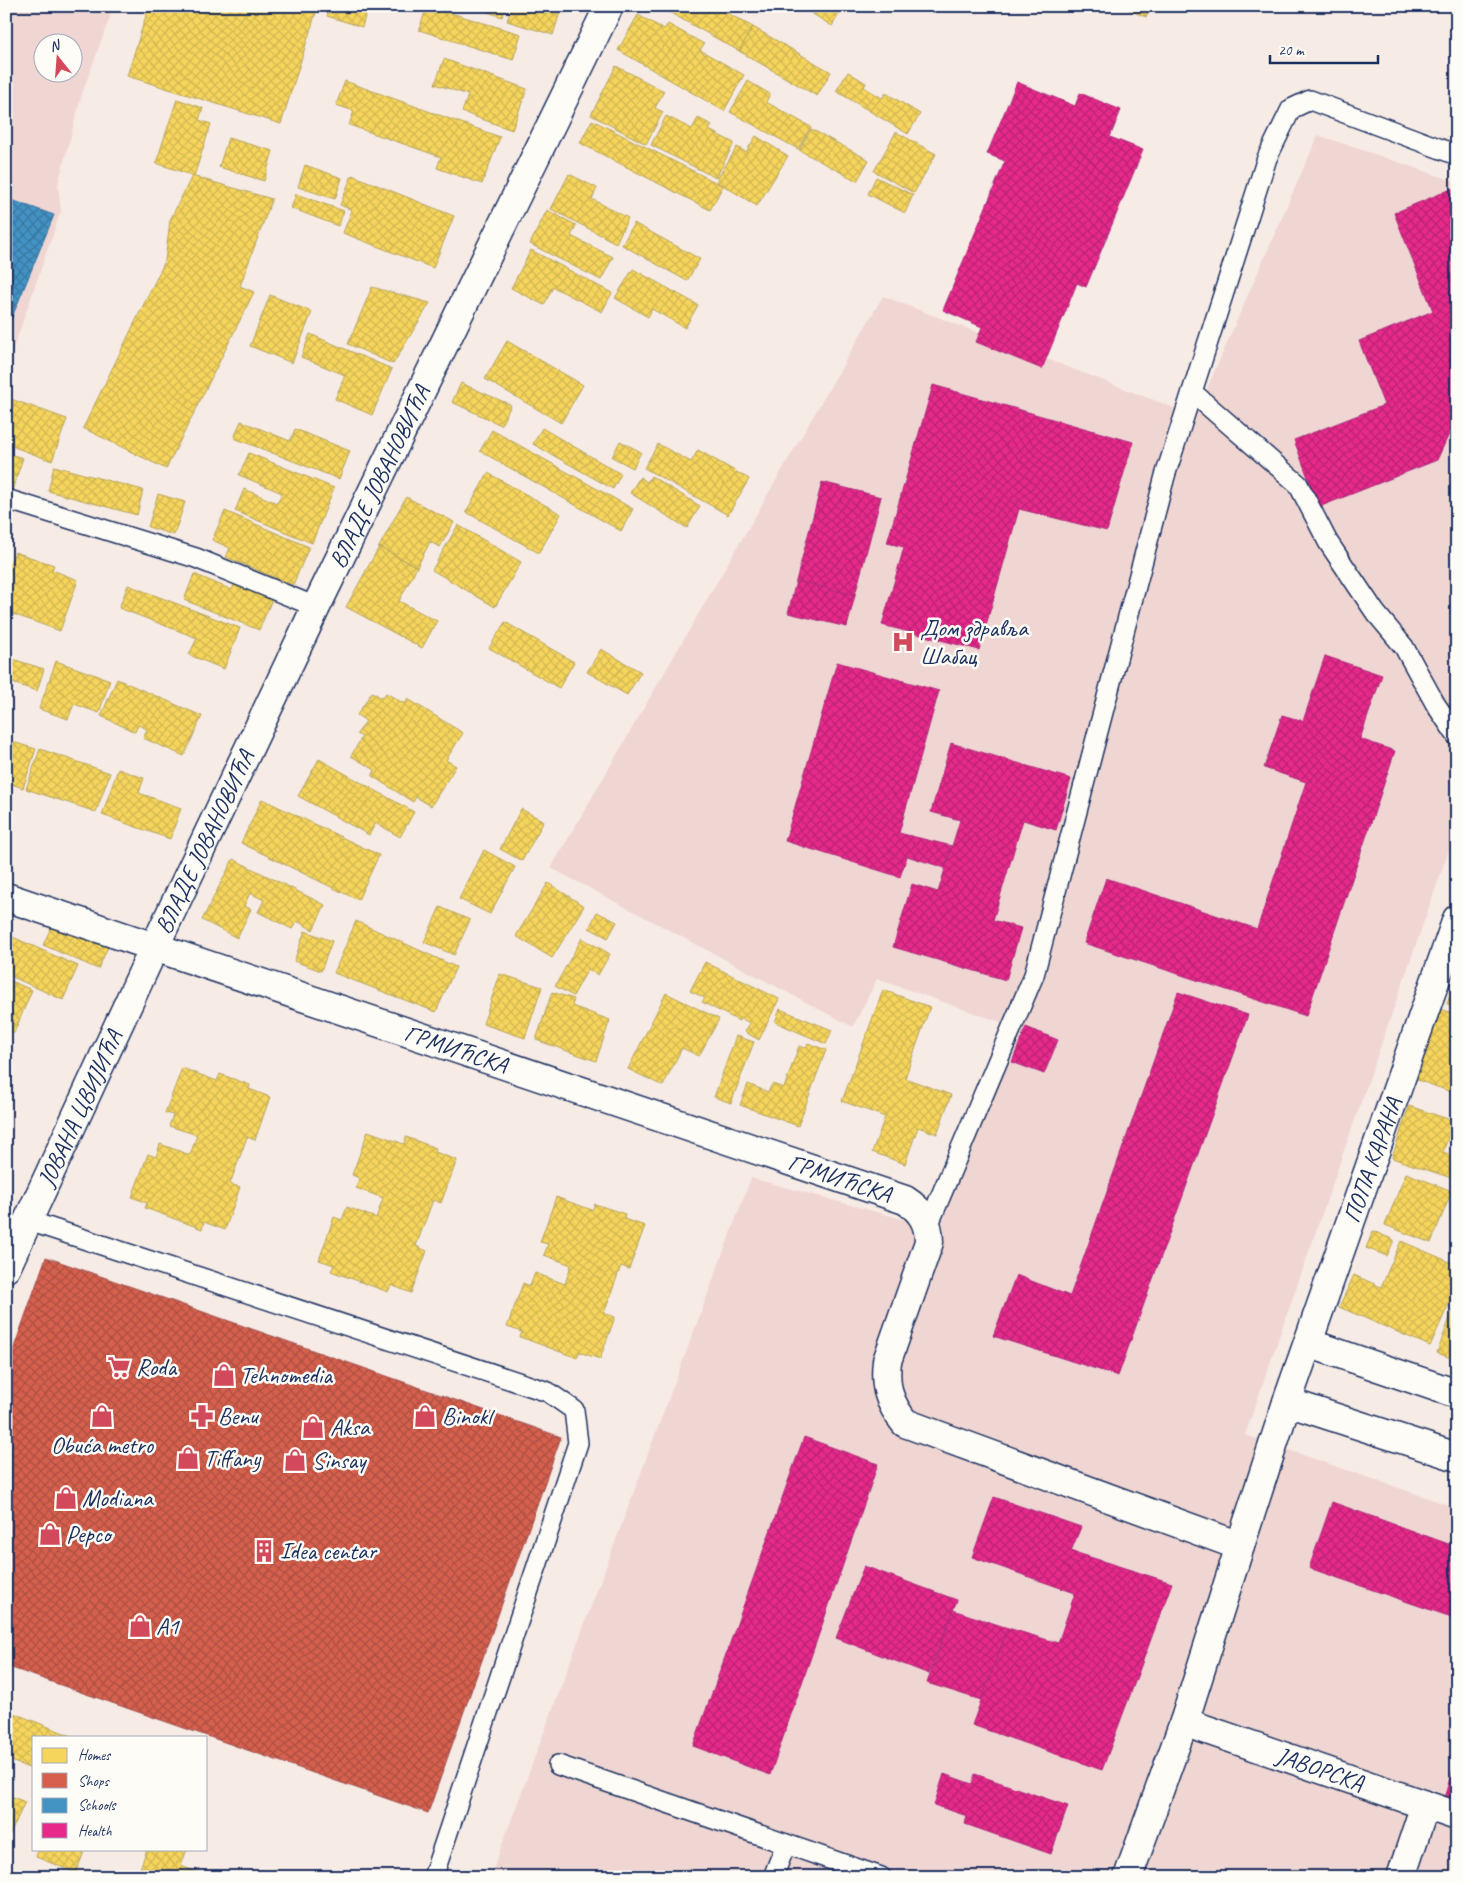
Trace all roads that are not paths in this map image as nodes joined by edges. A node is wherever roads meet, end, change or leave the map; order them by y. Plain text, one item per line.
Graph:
1 (609, 6) edge
2 (1457, 155) edge
3 (1192, 392) junction
4 (6, 499) edge
5 (316, 607) junction
6 (1457, 736) edge
7 (6, 897) edge
8 (1457, 919) edge
9 (154, 948) junction
10 (29, 1221) junction
11 (928, 1226) junction
12 (6, 1268) edge
13 (1308, 1343) junction
14 (1457, 1394) edge
15 (1287, 1402) junction
16 (1457, 1457) edge
17 (1240, 1546) junction
18 (1184, 1722) junction
19 (558, 1765) dead end
20 (1425, 1805) junction
21 (1457, 1816) edge
22 (786, 1844) junction
23 (433, 1877) edge
24 (773, 1877) edge
25 (881, 1877) edge
26 (1128, 1877) edge
27 (1401, 1877) edge

1 - 5 street, ВЛАДЕ ЈОВАНОВИЋА
2 - 3 lane
3 - 6 lane
3 - 11 lane
4 - 5 lane
5 - 9 street, ВЛАДЕ ЈОВАНОВИЋА
7 - 9 street, ГРМИЋСКА
8 - 13 street, ПОПА КАРАНА
9 - 10 street, ЈОВАНА ЦВИЈИЋА
9 - 11 street, ГРМИЋСКА
10 - 12 street, ЈОВАНА ЦВИЈИЋА
10 - 23 lane
11 - 17 street
13 - 14 street
13 - 15 street, ПОПА КАРАНА
15 - 16 street
15 - 17 street, ПОПА КАРАНА
17 - 18 street, ПОПА КАРАНА
18 - 20 street, ЈАВОРСКА
18 - 26 street, ПОПА КАРАНА
19 - 22 lane
20 - 21 street, ЈАВОРСКА
20 - 27 street
22 - 24 lane
22 - 25 lane

